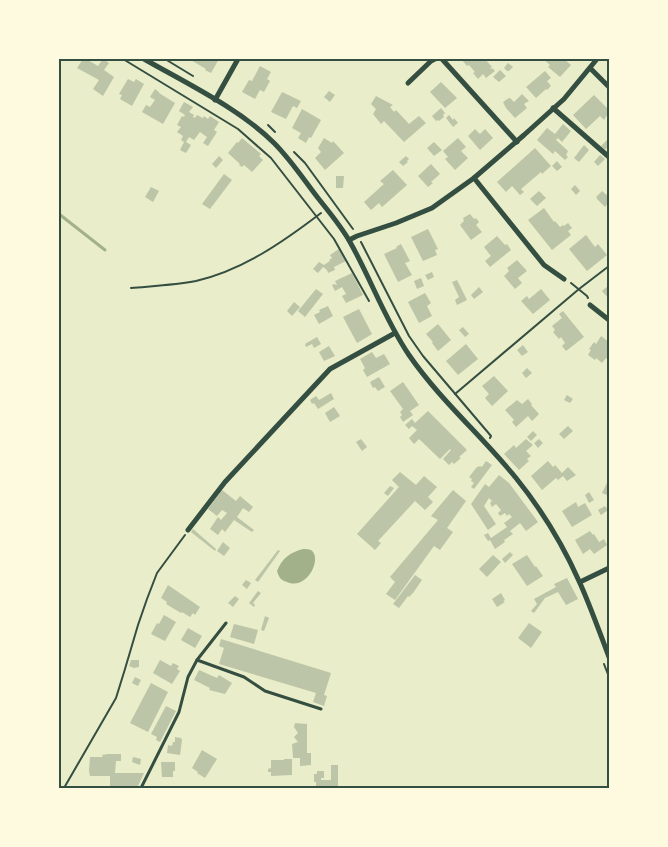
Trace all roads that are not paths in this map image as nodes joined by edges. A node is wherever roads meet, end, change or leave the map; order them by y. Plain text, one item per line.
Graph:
1 (144, 59) edge
2 (238, 59) edge
3 (435, 59) edge
4 (442, 59) edge
5 (597, 59) edge
6 (590, 68) junction
7 (408, 83) dead end
8 (609, 87) edge
9 (215, 100) junction
10 (553, 108) junction
11 (517, 142) junction
12 (609, 157) edge
13 (474, 178) junction
14 (350, 240) junction
15 (564, 280) road end
16 (590, 305) road end
17 (609, 320) edge
18 (395, 333) junction
19 (188, 530) road end
20 (609, 568) edge
21 (580, 582) junction
22 (226, 623) dead end
23 (609, 657) edge
24 (197, 660) junction
25 (321, 709) dead end
26 (141, 788) edge

1 - 9 street
2 - 9 street
3 - 7 street
4 - 11 street
5 - 6 street
6 - 8 street
6 - 10 street
9 - 14 street
10 - 11 street
10 - 12 street
11 - 13 street
13 - 14 street
13 - 15 street
14 - 18 street
16 - 17 street
18 - 19 street
18 - 21 street
20 - 21 street
21 - 23 street
22 - 24 lane
24 - 25 lane
24 - 26 lane

